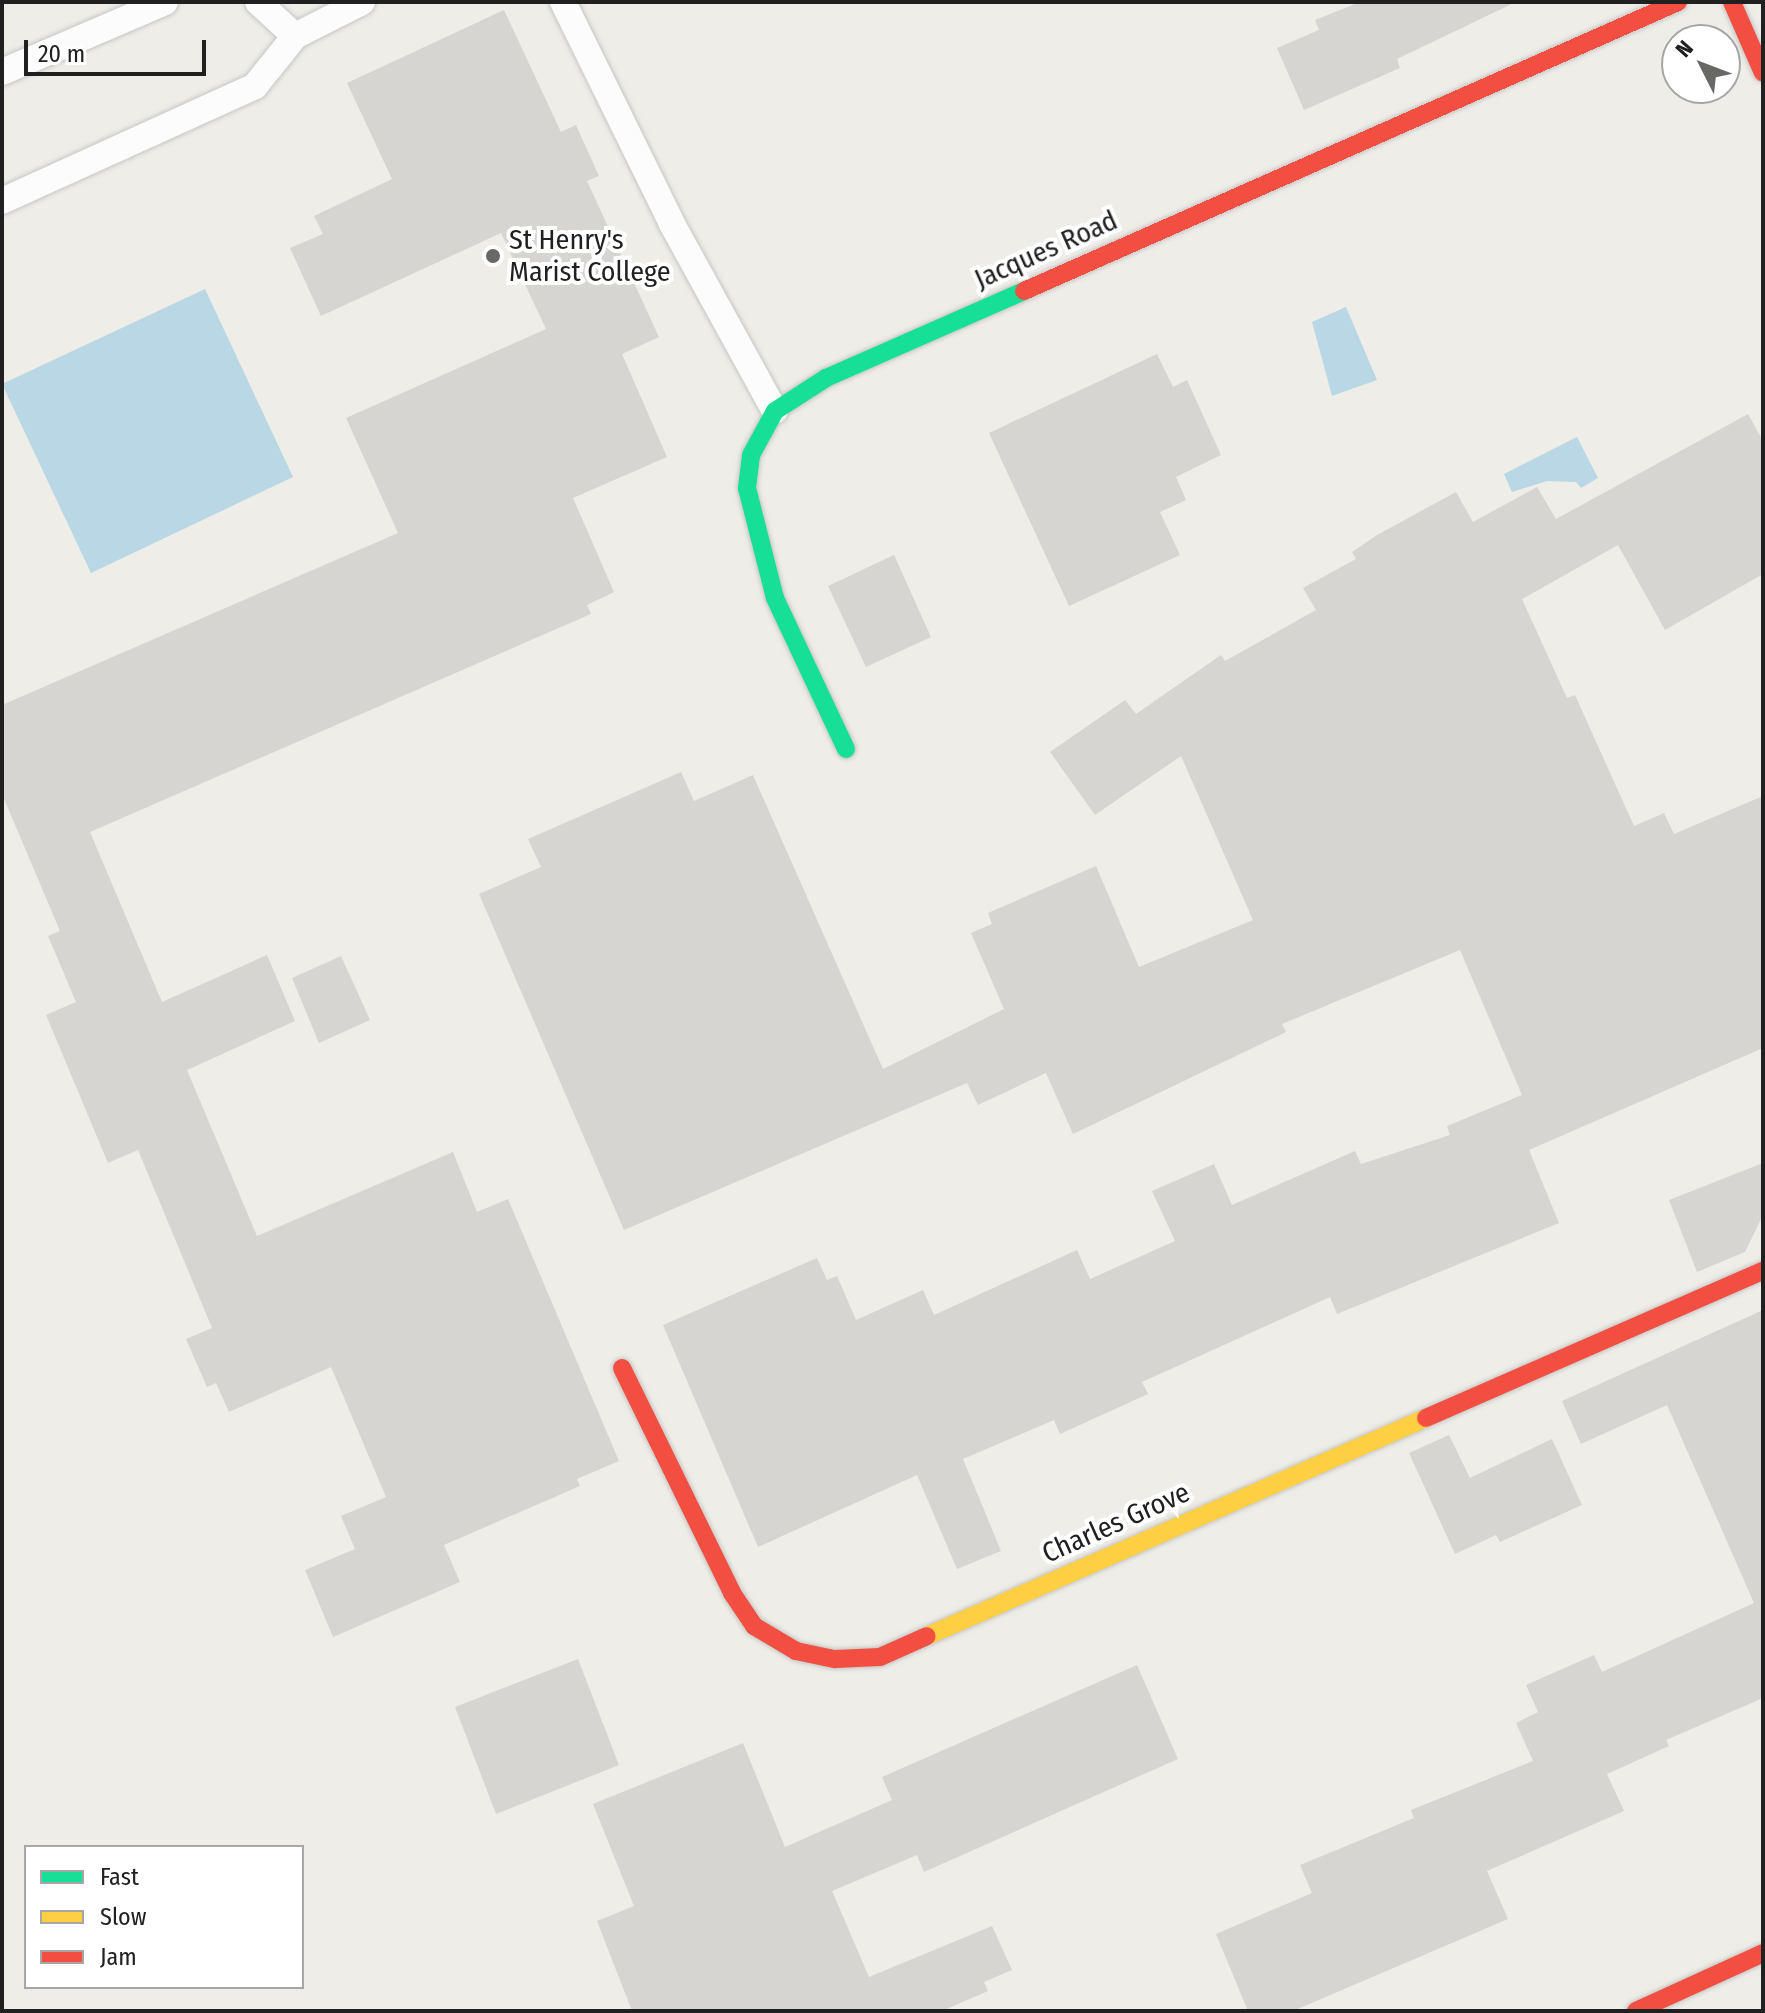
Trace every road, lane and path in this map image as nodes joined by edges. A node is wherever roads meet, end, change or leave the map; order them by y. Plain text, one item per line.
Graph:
1 (165, 2) edge
2 (258, 2) edge
3 (362, 2) edge
4 (563, 2) edge
5 (1678, 2) edge
6 (1732, 2) edge
7 (295, 36) junction
8 (2, 72) edge
9 (1763, 73) edge
10 (2, 201) edge
11 (775, 411) junction
12 (846, 749) dead end
13 (1763, 1271) edge
14 (622, 1368) dead end
15 (1763, 1953) edge
16 (1636, 2011) edge

1 - 8 lane
2 - 7 lane
3 - 7 lane
4 - 11 lane
5 - 11 street, Jacques Road
6 - 9 street
7 - 10 lane
11 - 12 street, Jacques Road
13 - 14 street, Charles Grove
15 - 16 street

